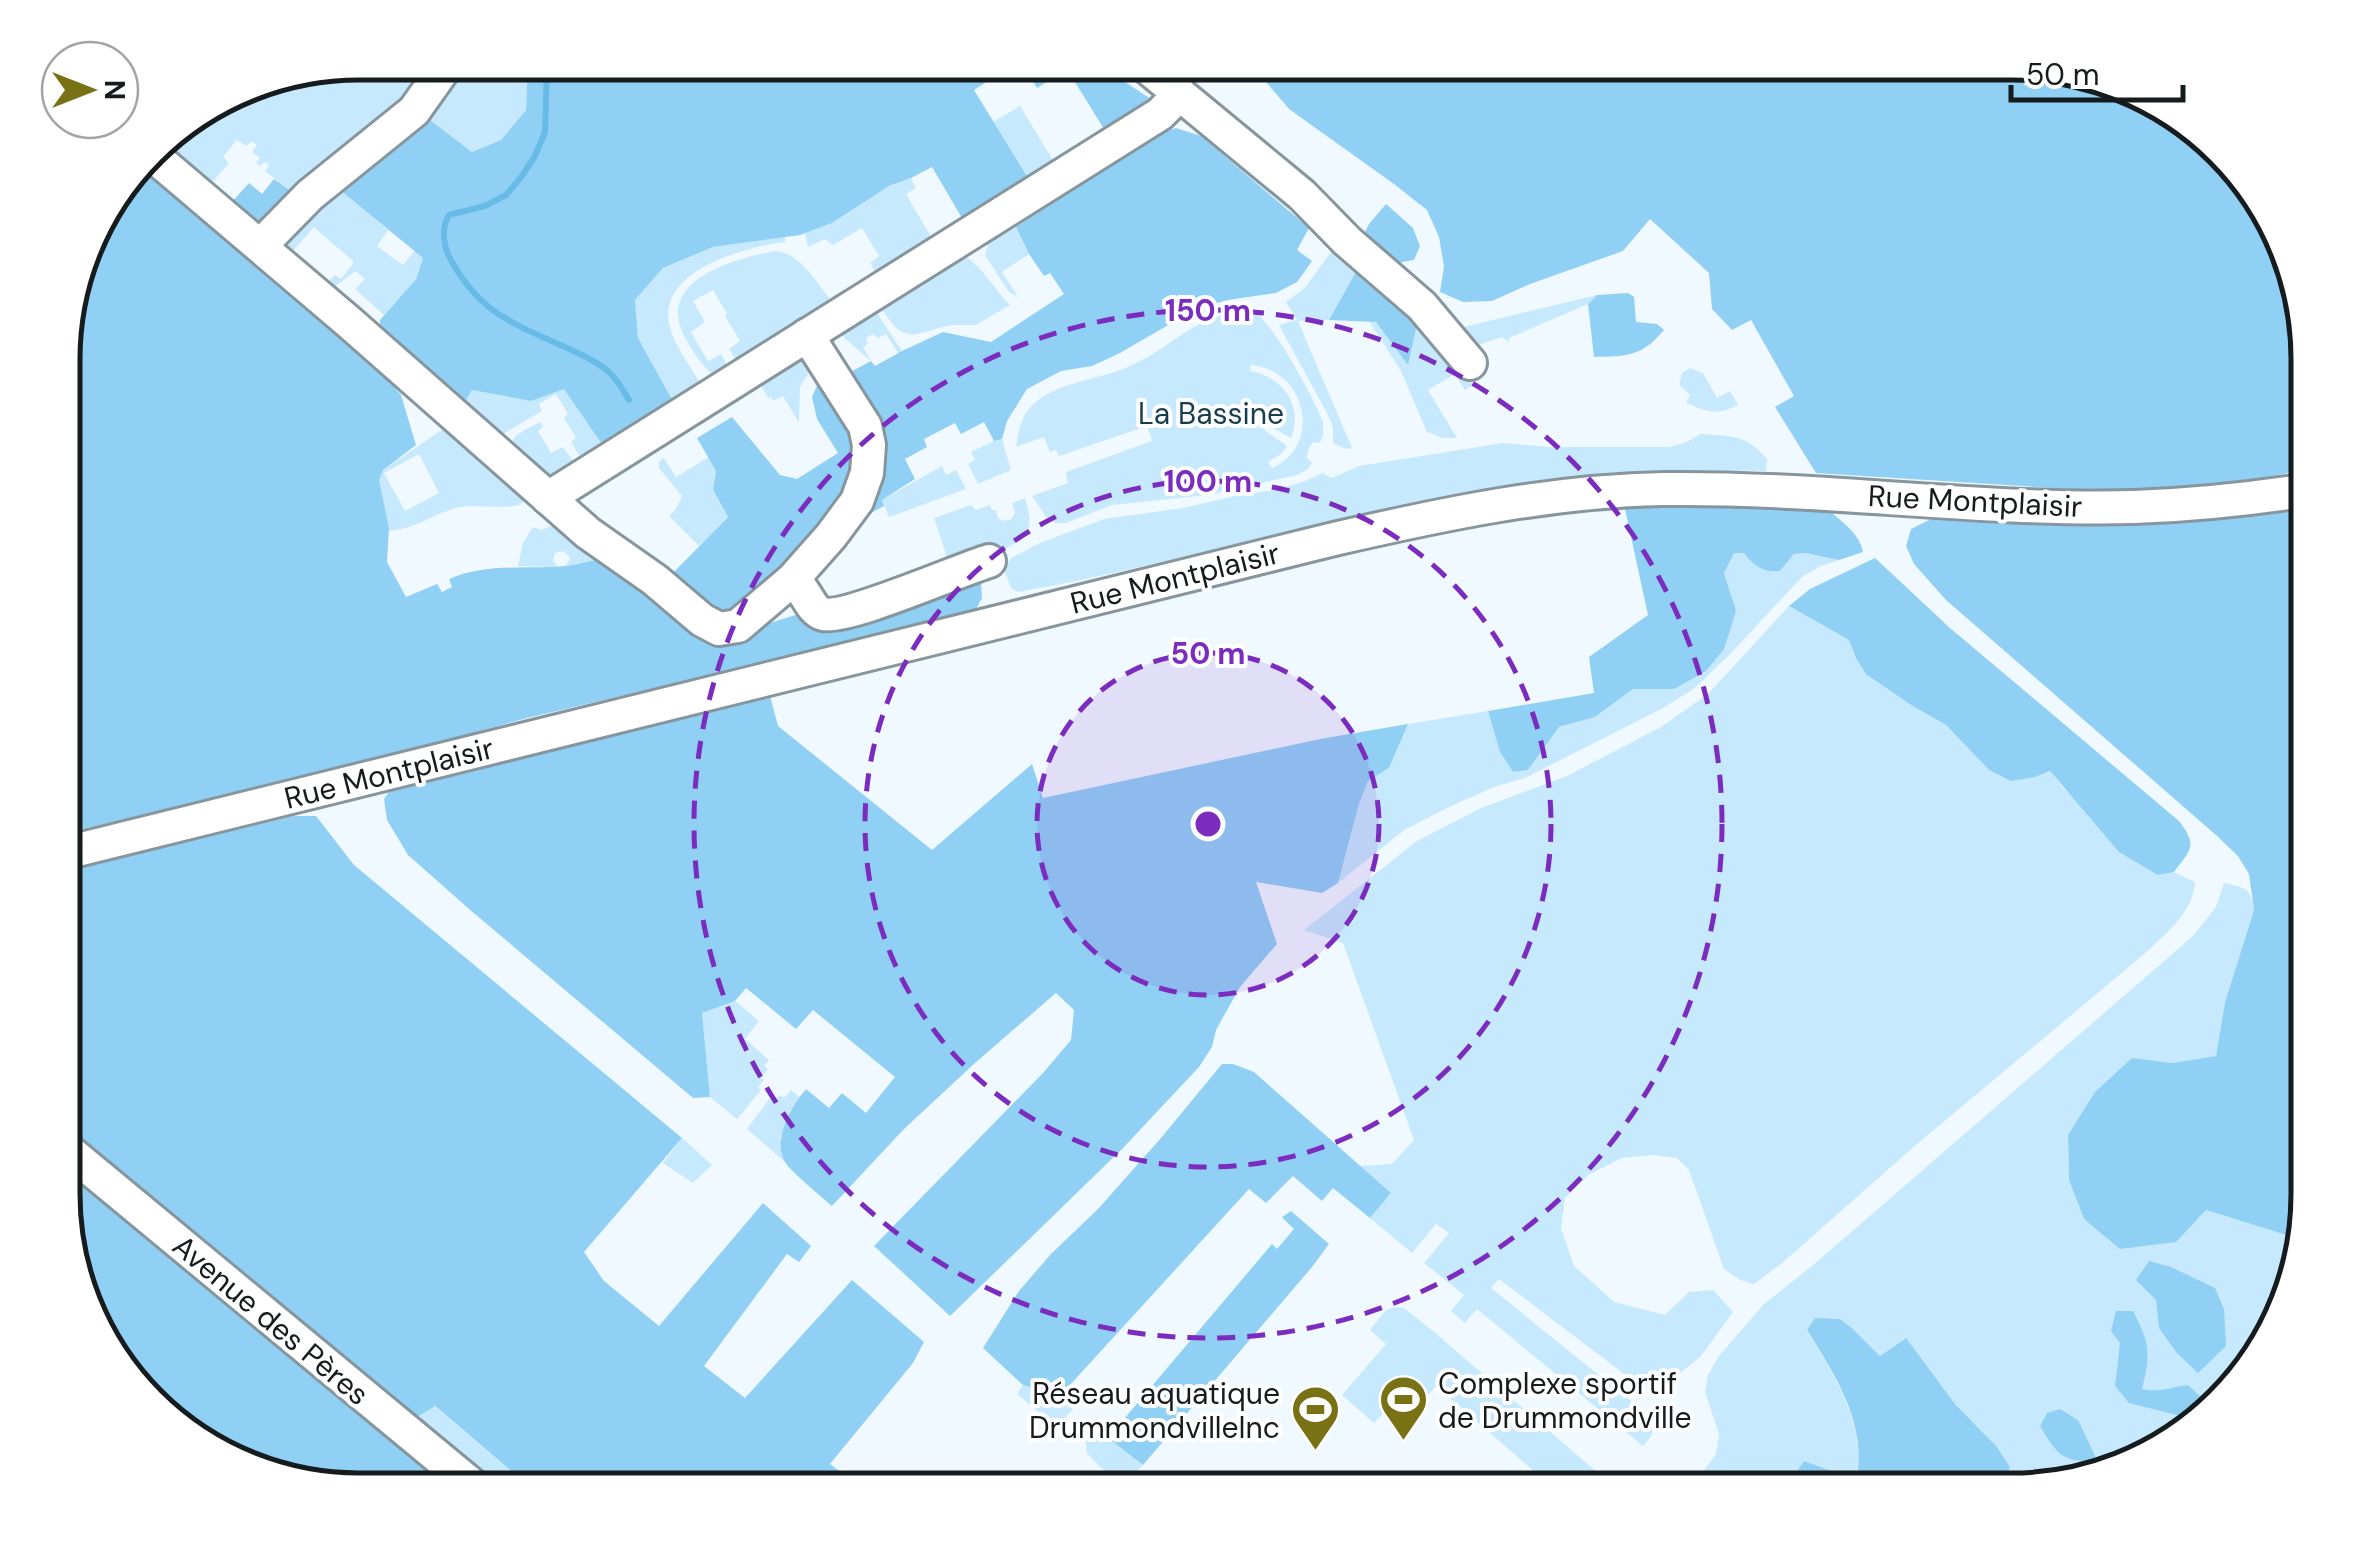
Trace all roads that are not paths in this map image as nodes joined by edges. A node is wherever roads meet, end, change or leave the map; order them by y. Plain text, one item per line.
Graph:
1 (435, 81) edge
2 (1164, 81) edge
3 (1180, 94) junction
4 (161, 163) edge
5 (260, 246) junction
6 (808, 335) junction
7 (1470, 363) dead end
8 (2290, 493) edge
9 (548, 498) junction
10 (990, 561) dead end
11 (792, 580) junction
12 (80, 849) edge
13 (80, 1160) edge
14 (457, 1473) edge

1 - 5 street
2 - 3 street
3 - 6 street
3 - 7 street
4 - 5 street
5 - 9 street
6 - 9 street
6 - 11 street
8 - 12 street, Rue Montplaisir
9 - 11 street
10 - 11 street
13 - 14 street, Avenue des Pères

